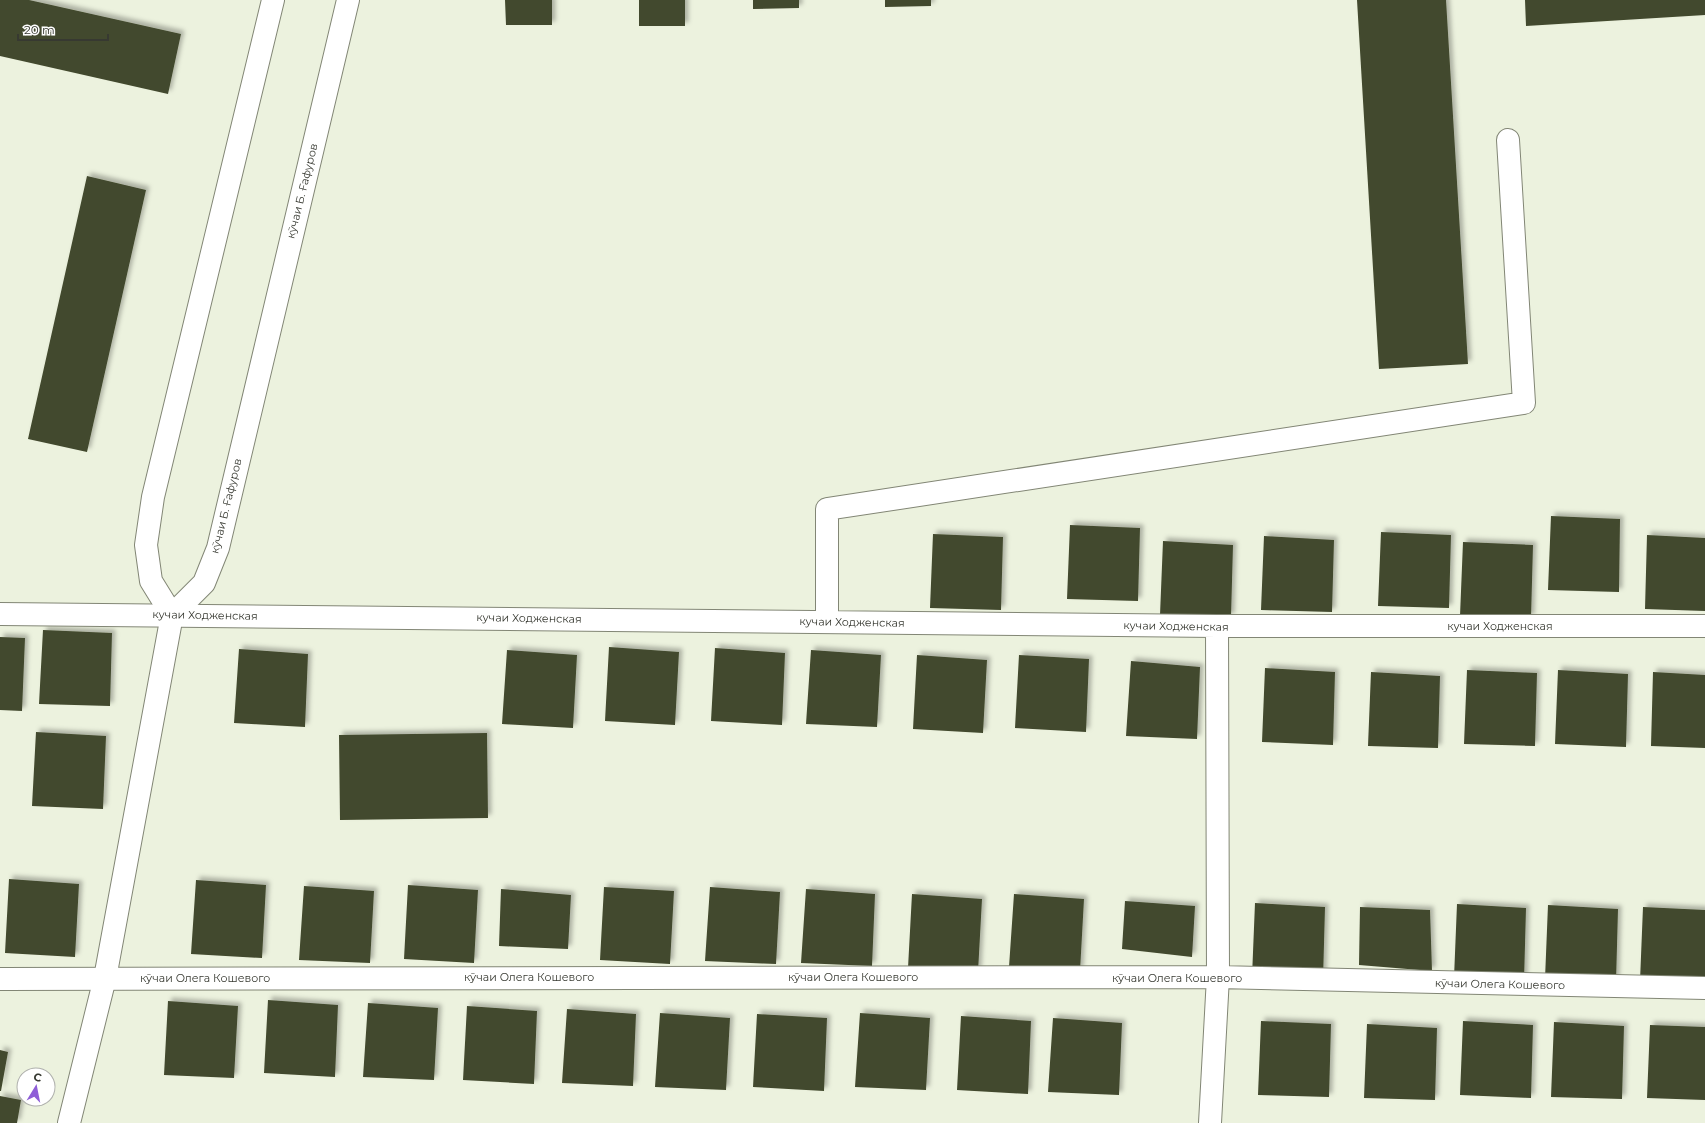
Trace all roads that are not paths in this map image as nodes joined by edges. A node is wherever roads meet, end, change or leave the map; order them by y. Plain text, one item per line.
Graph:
1 (273, 0) edge
2 (348, 0) edge
3 (1508, 140) dead end
4 (0, 614) edge
5 (172, 614) junction
6 (827, 622) junction
7 (1217, 626) junction
8 (1705, 626) edge
9 (1218, 977) junction
10 (105, 978) junction
11 (0, 979) edge
12 (1705, 988) edge
13 (69, 1123) edge
14 (1210, 1123) edge

1 - 5 street
2 - 5 street, кӯчаи Б. Ғафуров
3 - 6 street
4 - 5 street, кучаи Ходженская
5 - 6 street, кучаи Ходженская
5 - 10 street
6 - 7 street, кучаи Ходженская
7 - 8 street, кучаи Ходженская
7 - 9 street
9 - 10 street, кӯчаи Олега Кошевого
9 - 12 street, кӯчаи Олега Кошевого
9 - 14 street
10 - 11 street, кӯчаи Олега Кошевого
10 - 13 street

